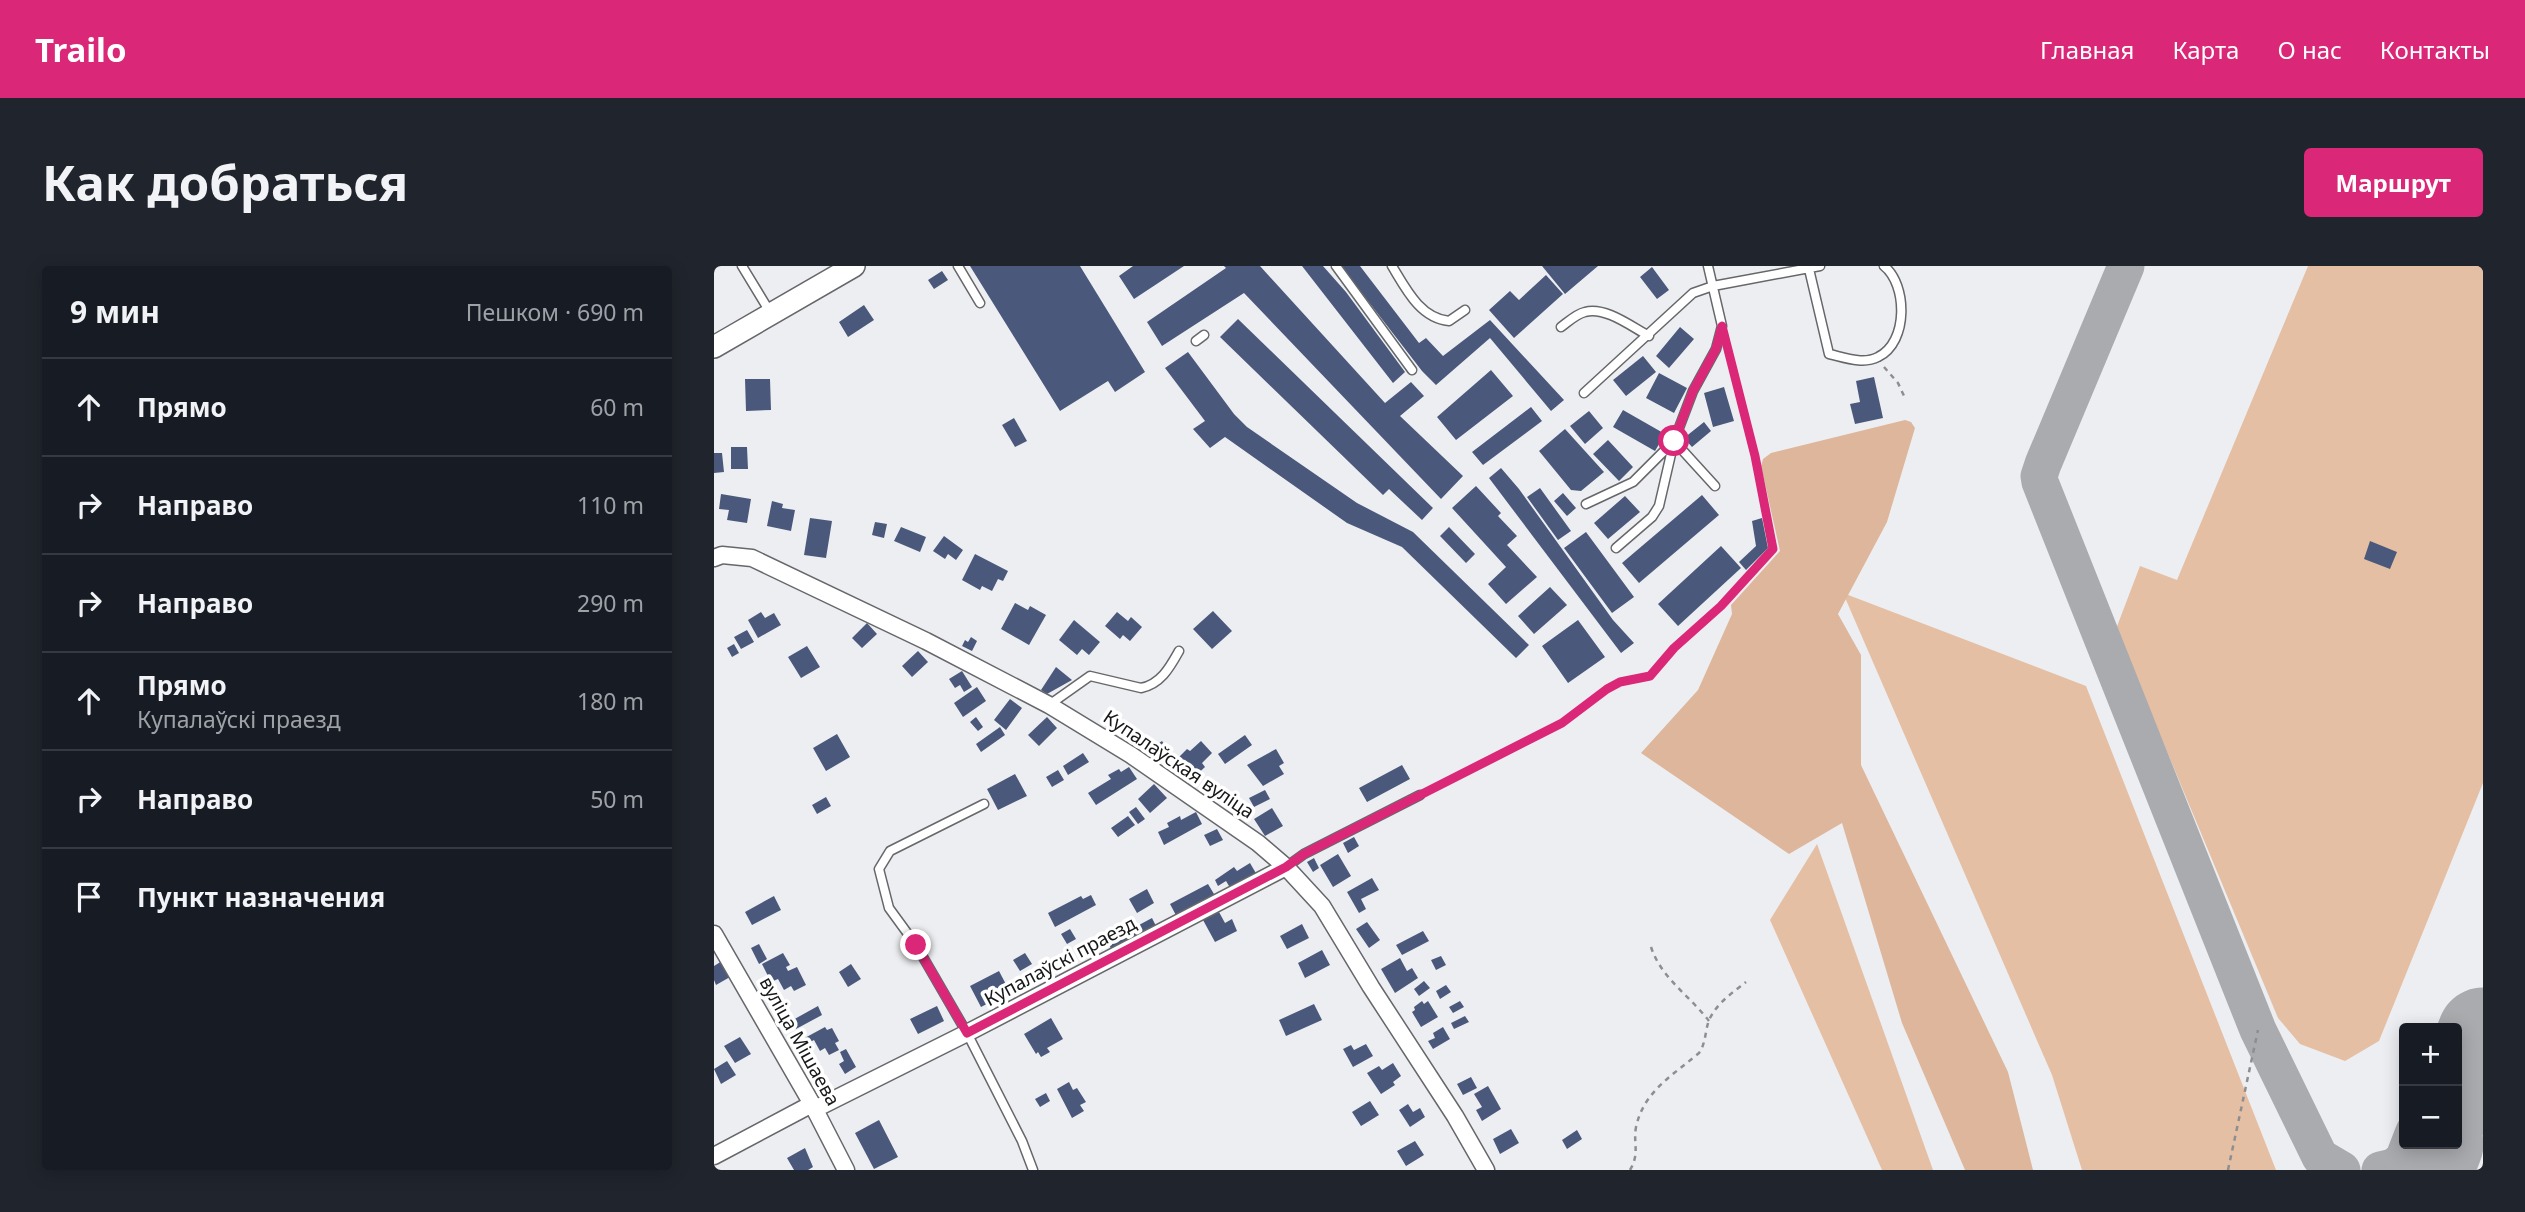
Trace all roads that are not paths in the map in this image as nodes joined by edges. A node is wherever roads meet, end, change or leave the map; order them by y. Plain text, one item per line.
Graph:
1 (743, 266) edge
2 (854, 266) edge
3 (958, 266) edge
4 (1336, 266) edge
5 (1392, 266) edge
6 (1708, 266) edge
7 (1821, 266) edge
8 (1884, 266) edge
9 (1809, 269) junction
10 (1713, 286) junction
11 (980, 303) dead end
12 (1465, 310) dead end
13 (771, 315) junction
14 (1561, 327) dead end
15 (1204, 335) dead end
16 (1649, 336) junction
17 (1196, 341) dead end
18 (714, 347) edge
19 (1412, 370) dead end
20 (1584, 393) dead end
21 (1674, 441) junction
22 (1715, 486) dead end
23 (1586, 504) dead end
24 (1616, 548) dead end
25 (714, 558) edge
26 (1180, 651) dead end
27 (1049, 705) junction
28 (1420, 795) road end
29 (984, 804) dead end
30 (1286, 867) junction
31 (714, 934) edge
32 (967, 1033) junction
33 (813, 1106) junction
34 (714, 1156) edge
35 (846, 1170) edge
36 (1034, 1170) edge
37 (1486, 1170) edge

1 - 13 lane
2 - 13 street
3 - 11 lane
4 - 19 lane
5 - 12 lane
6 - 10 lane
7 - 9 lane
8 - 9 lane
9 - 10 lane
10 - 16 lane
10 - 21 lane
13 - 18 street
14 - 16 lane
15 - 17 lane
16 - 20 lane
21 - 22 lane
21 - 23 lane
21 - 24 lane
25 - 27 street, Купалаўская вуліца
26 - 27 lane
27 - 30 street, Купалаўская вуліца
28 - 30 lane
29 - 32 lane
30 - 32 street, Купалаўскі праезд
30 - 37 street, Купалаўская вуліца
31 - 33 street, вуліца Мішаева
32 - 33 street, Купалаўскі праезд
32 - 36 lane
33 - 34 street, Купалаўскі праезд
33 - 35 street, вуліца Мішаева

